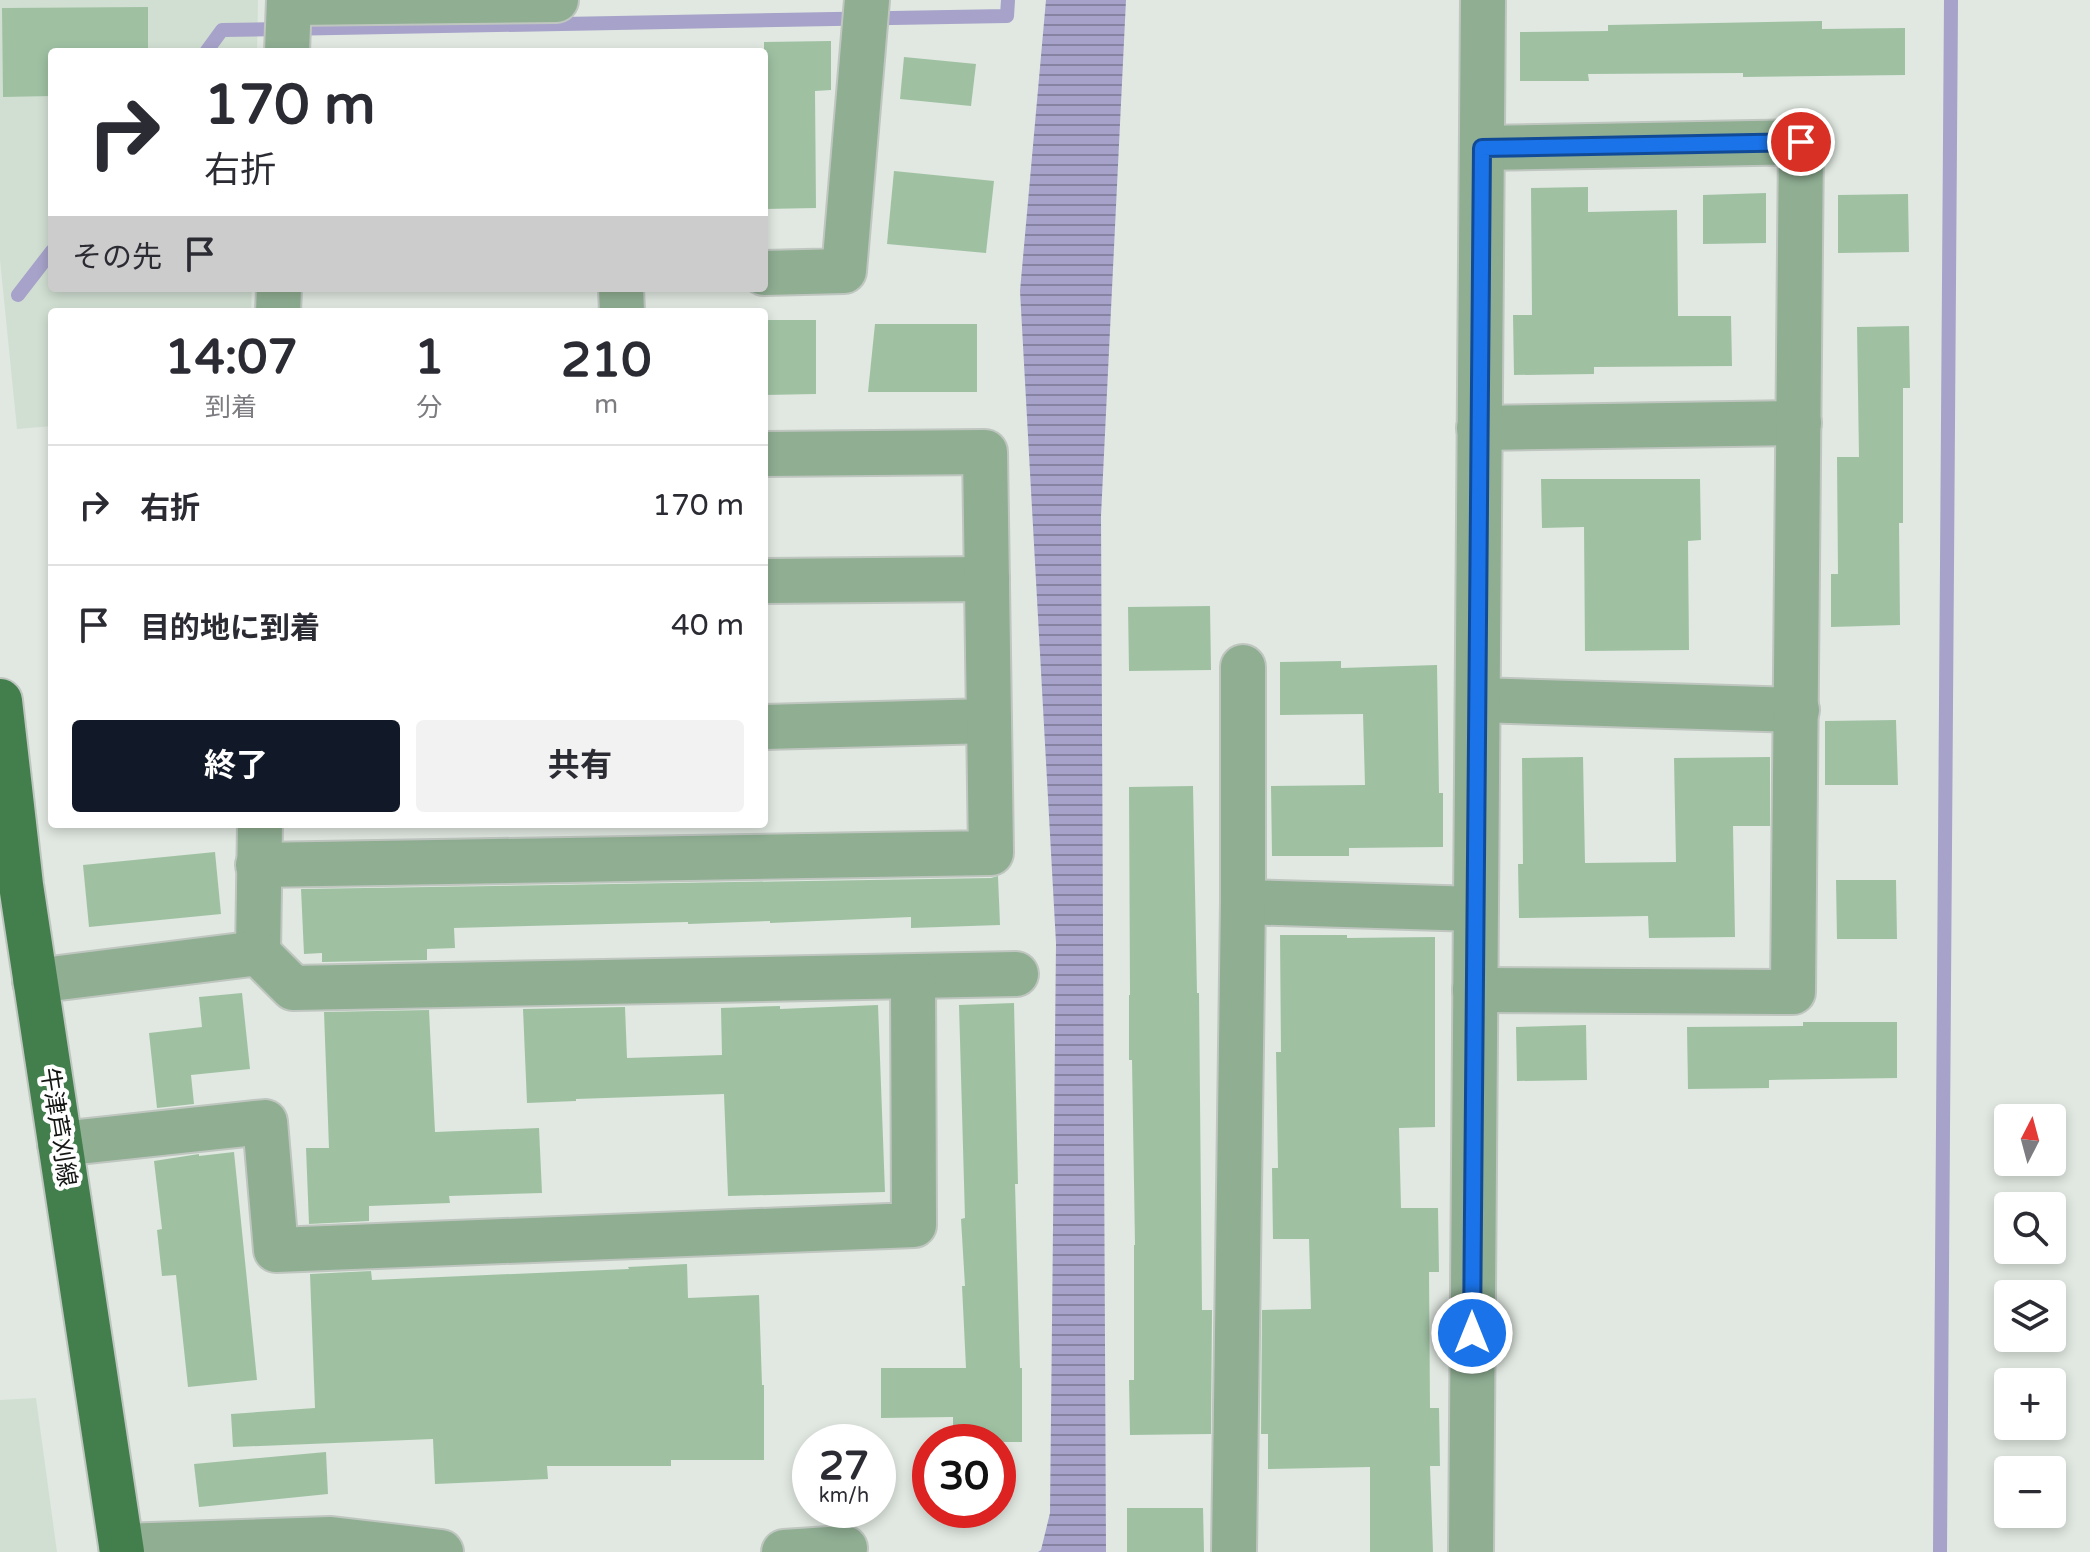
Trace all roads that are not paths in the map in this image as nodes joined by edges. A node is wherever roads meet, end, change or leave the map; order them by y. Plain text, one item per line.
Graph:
1 (556, 0) edge
2 (1483, 0) edge
3 (866, 14) edge
4 (288, 24) edge
5 (1482, 148) junction
6 (768, 273) edge
7 (1799, 423) junction
8 (1479, 428) junction
9 (768, 454) edge
10 (987, 579) junction
11 (768, 581) edge
12 (1243, 667) dead end
13 (1478, 700) junction
14 (0, 701) edge
15 (1797, 710) junction
16 (989, 721) junction
17 (768, 727) edge
18 (631, 841) edge
19 (259, 844) edge
20 (10, 886) edge
21 (1243, 902) junction
22 (1476, 909) junction
23 (258, 953) junction
24 (1016, 974) dead end
25 (913, 978) junction
26 (35, 981) junction
27 (1475, 990) junction
28 (60, 1144) junction
29 (845, 1548) dead end
30 (121, 1549) edge
31 (441, 1552) edge
32 (784, 1552) edge
33 (1234, 1552) edge
34 (1471, 1552) edge

1 - 4 street
2 - 5 street
3 - 6 street
5 - 7 street
5 - 8 street
7 - 8 street
7 - 15 street
8 - 13 street
9 - 10 street
10 - 11 street
10 - 16 street
12 - 21 street
13 - 15 street
13 - 22 street
14 - 20 main road, 牛津芦刈線
15 - 27 street
16 - 17 street
16 - 18 street
18 - 19 street
19 - 23 street
20 - 26 main road, 牛津芦刈線
21 - 22 street
21 - 33 street
22 - 27 street
23 - 25 street
23 - 26 street
24 - 25 street
25 - 28 street
26 - 28 main road, 牛津芦刈線
27 - 34 street
28 - 30 main road, 牛津芦刈線
29 - 32 street
30 - 31 street

